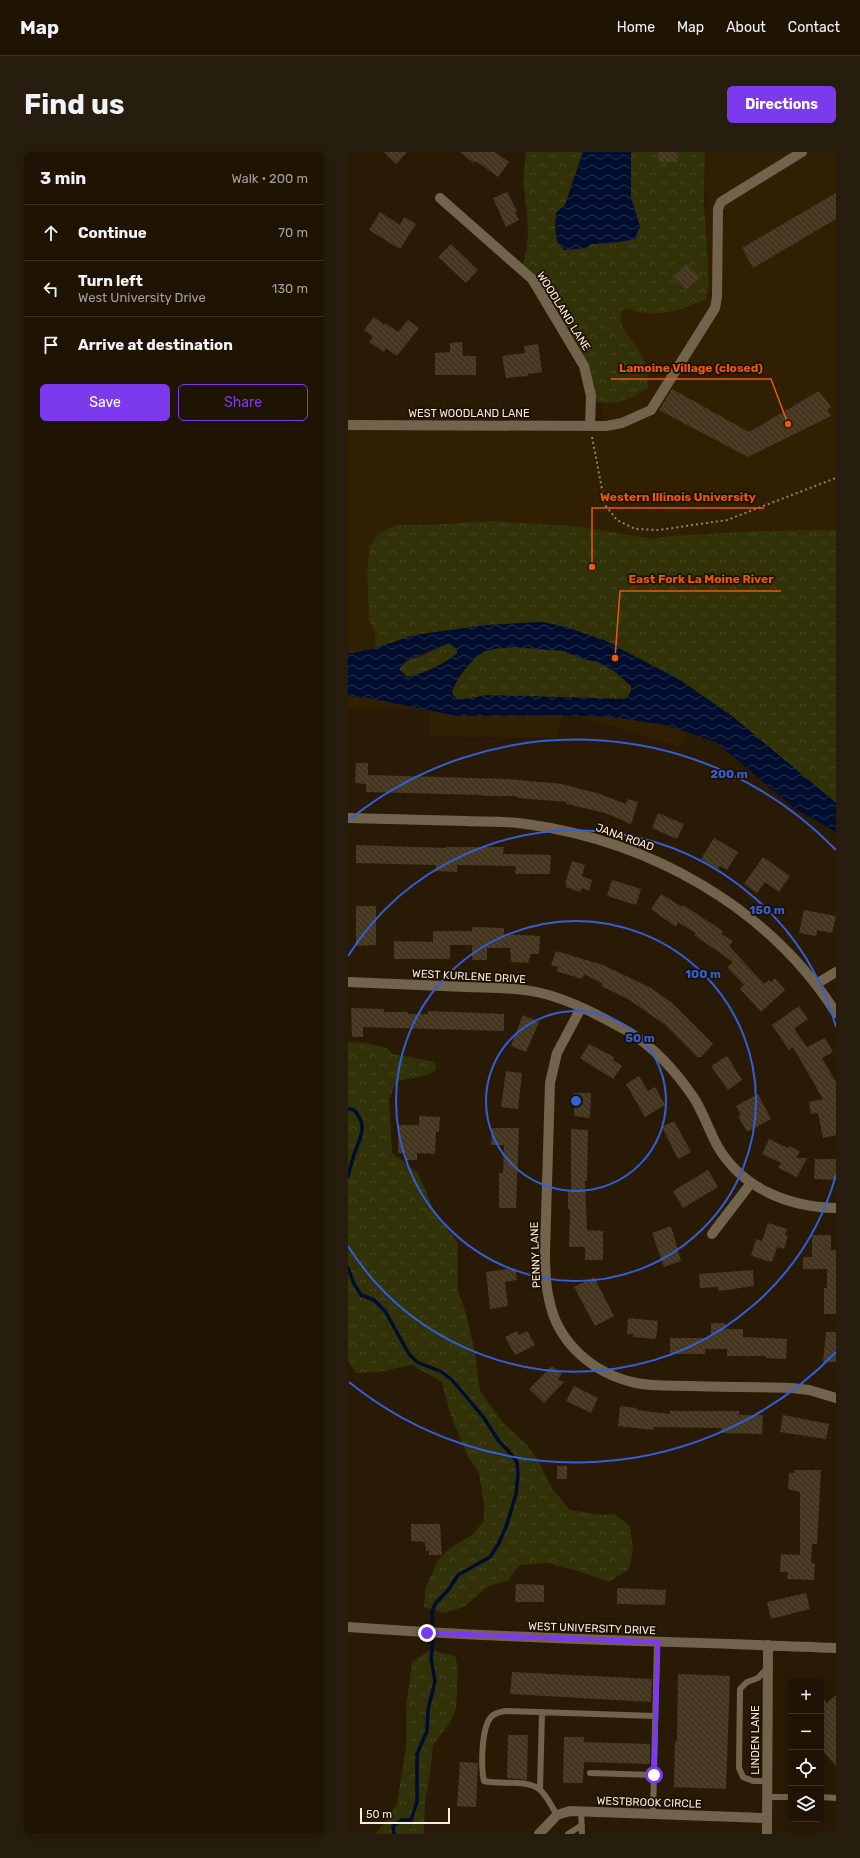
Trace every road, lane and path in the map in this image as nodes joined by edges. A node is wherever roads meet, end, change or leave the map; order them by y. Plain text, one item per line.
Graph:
1 (802, 152) edge
2 (440, 198) dead end
3 (348, 425) edge
4 (590, 426) junction
5 (836, 478) edge
6 (348, 818) edge
7 (836, 972) edge
8 (348, 982) edge
9 (816, 984) junction
10 (581, 1008) junction
11 (836, 1013) edge
12 (751, 1183) junction
13 (836, 1208) edge
14 (712, 1234) dead end
15 (836, 1398) edge
16 (348, 1627) edge
17 (658, 1642) junction
18 (768, 1645) junction
19 (836, 1648) edge
20 (768, 1667) junction
21 (542, 1712) junction
22 (656, 1716) junction
23 (590, 1773) dead end
24 (654, 1775) junction
25 (767, 1781) junction
26 (540, 1789) junction
27 (767, 1797) junction
28 (788, 1797) edge
29 (824, 1798) edge
30 (836, 1798) edge
31 (581, 1811) junction
32 (653, 1814) junction
33 (557, 1815) junction
34 (767, 1818) junction
35 (582, 1825) junction
36 (539, 1834) edge
37 (568, 1834) edge
38 (582, 1834) edge
39 (767, 1834) edge

1 - 4 street, WEST WOODLAND LANE
2 - 4 street, WOODLAND LANE
3 - 4 street, WEST WOODLAND LANE
4 - 5 path
6 - 9 street, JANA ROAD
7 - 9 street
8 - 10 street, WEST KURLENE DRIVE
9 - 11 street, JANA ROAD
10 - 12 street, WEST KURLENE DRIVE
10 - 15 street, PENNY LANE
12 - 13 street, WEST KURLENE DRIVE
12 - 14 street
16 - 17 street, WEST UNIVERSITY DRIVE
17 - 18 street, WEST UNIVERSITY DRIVE
17 - 22 lane
18 - 19 street, WEST UNIVERSITY DRIVE
18 - 20 street, LINDEN LANE
20 - 25 street, LINDEN LANE
20 - 25 lane
21 - 22 lane
21 - 26 lane
21 - 26 lane
22 - 24 lane
23 - 24 lane
24 - 32 lane
25 - 27 street, LINDEN LANE
26 - 33 lane
27 - 28 lane
27 - 34 street, LINDEN LANE
29 - 30 lane
31 - 32 street, WESTBROOK CIRCLE
31 - 33 street, WESTBROOK CIRCLE
31 - 35 lane
32 - 34 street, WESTBROOK CIRCLE
33 - 36 street
34 - 39 street, LINDEN LANE
35 - 37 lane
35 - 38 lane

